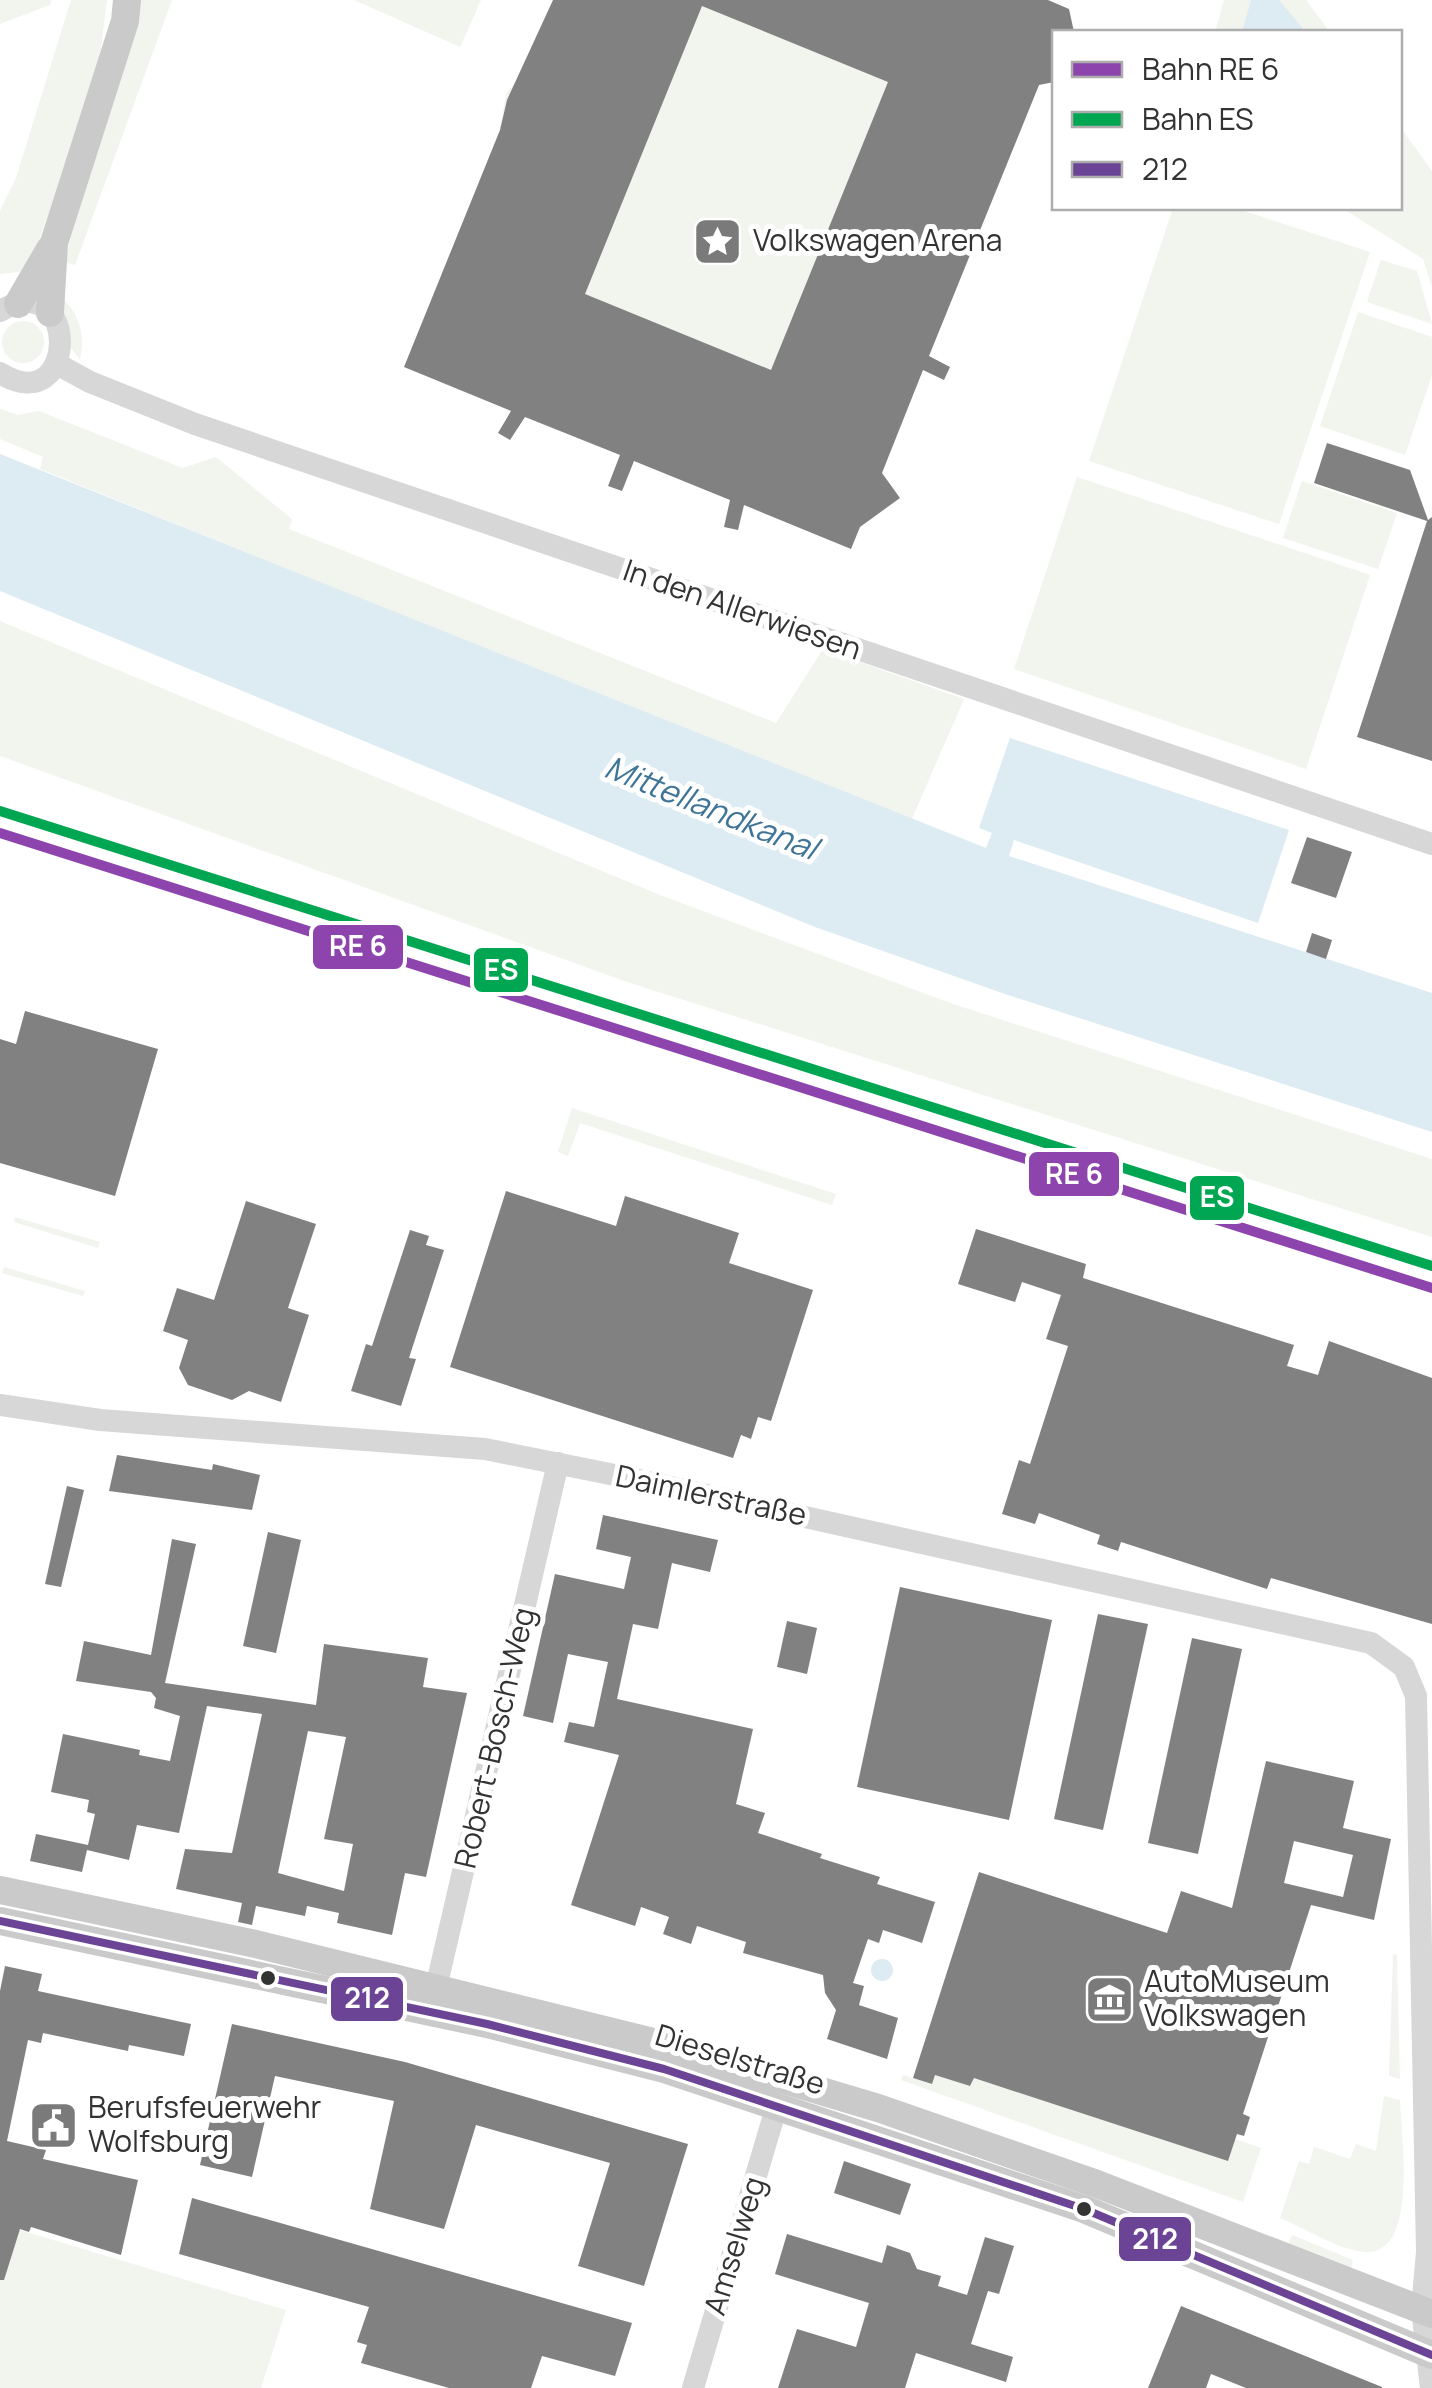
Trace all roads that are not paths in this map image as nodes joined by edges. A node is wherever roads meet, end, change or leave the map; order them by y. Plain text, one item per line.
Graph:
1 (113, 0) edge
2 (127, 0) edge
3 (109, 74) junction
4 (54, 243) junction
5 (9, 307) edge
6 (50, 313) junction
7 (57, 364) junction
8 (0, 373) edge
9 (1432, 844) edge
10 (0, 1405) edge
11 (558, 1463) junction
12 (0, 1890) edge
13 (0, 1921) edge
14 (433, 2000) junction
15 (777, 2105) junction
16 (1427, 2312) edge
17 (1430, 2354) edge
18 (692, 2388) edge
19 (1431, 2388) edge

1 - 3 main road
2 - 3 main road
3 - 4 main road
4 - 5 main road
4 - 6 main road
5 - 6 street
6 - 7 street
7 - 8 street
7 - 9 street, In den Allerwiesen
10 - 11 street, Daimlerstraße
11 - 14 street, Robert-Bosch-Weg
11 - 16 street, Daimlerstraße
12 - 14 main road, Dieselstraße
13 - 14 main road, Dieselstraße
14 - 15 main road, Dieselstraße
14 - 16 main road, Dieselstraße
15 - 17 main road, Dieselstraße
15 - 18 street, Amselweg
16 - 17 street
17 - 19 street

